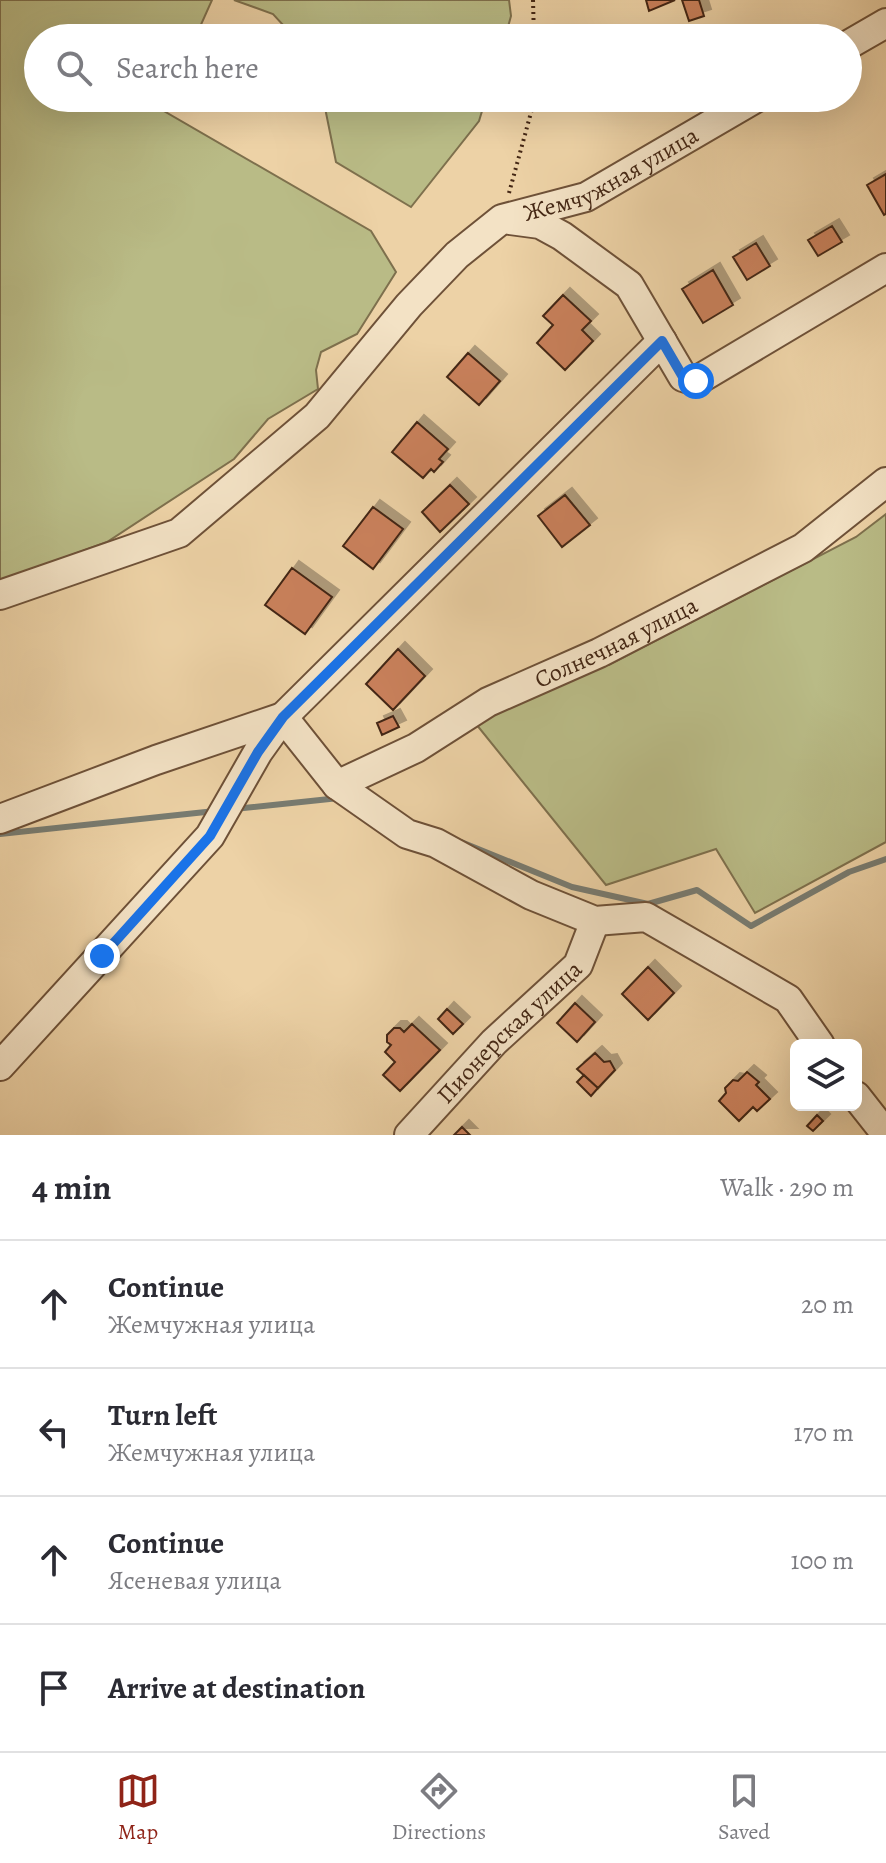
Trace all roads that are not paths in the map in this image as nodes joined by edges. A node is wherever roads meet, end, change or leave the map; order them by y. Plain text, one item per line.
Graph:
1 (886, 23) edge
2 (862, 37) edge
3 (732, 112) edge
4 (502, 219) junction
5 (886, 268) edge
6 (662, 341) junction
7 (886, 482) edge
8 (0, 595) edge
9 (283, 717) junction
10 (337, 785) junction
11 (0, 819) edge
12 (595, 921) junction
13 (816, 1039) edge
14 (0, 1066) edge
15 (862, 1104) edge
16 (886, 1134) edge
17 (409, 1135) edge

1 - 2 street
3 - 4 street, Жемчужная улица
4 - 6 street, Жемчужная улица
4 - 8 street, Жемчужная улица
5 - 6 street, Жемчужная улица
6 - 9 street
7 - 10 street, Солнечная улица
9 - 10 street
9 - 11 street
9 - 14 street
10 - 12 street
12 - 13 street
12 - 17 street, Пионерская улица
15 - 16 street

